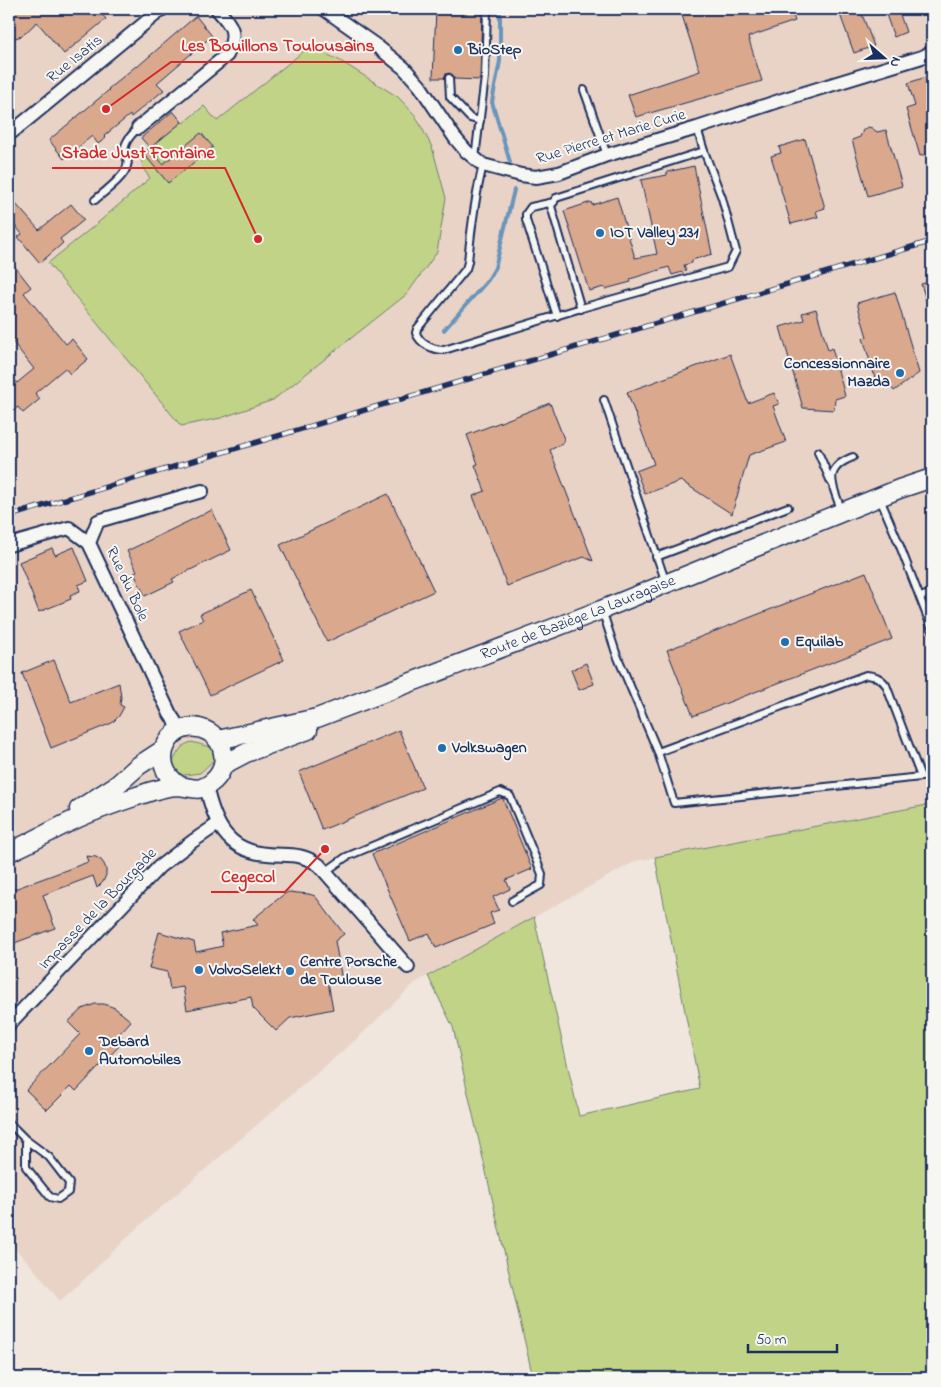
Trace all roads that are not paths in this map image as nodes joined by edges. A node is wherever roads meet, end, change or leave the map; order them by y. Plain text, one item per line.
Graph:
1 (162, 9) edge
2 (217, 9) edge
3 (324, 9) edge
4 (487, 9) edge
5 (932, 52) edge
6 (448, 78) dead end
7 (584, 90) dead end
8 (480, 121) junction
9 (138, 128) joint
10 (697, 128) junction
11 (10, 130) edge
12 (704, 152) junction
13 (607, 155) junction
14 (479, 162) junction
15 (95, 200) dead end
16 (554, 202) junction
17 (581, 309) junction
18 (557, 316) junction
19 (604, 400) dead end
20 (818, 452) dead end
21 (854, 457) dead end
22 (932, 478) edge
23 (832, 483) junction
24 (932, 487) edge
25 (202, 491) dead end
26 (883, 506) junction
27 (788, 508) dead end
28 (842, 513) junction
29 (89, 543) junction
30 (9, 545) edge
31 (656, 556) junction
32 (666, 584) junction
33 (932, 593) edge
34 (920, 598) junction
35 (605, 619) junction
36 (932, 629) edge
37 (181, 730) junction
38 (218, 740) junction
39 (164, 749) junction
40 (658, 752) junction
41 (223, 765) junction
42 (180, 786) junction
43 (206, 786) junction
44 (218, 824) junction
45 (9, 842) edge
46 (9, 852) edge
47 (325, 872) junction
48 (512, 901) dead end
49 (408, 967) dead end
50 (9, 1024) edge
51 (9, 1123) edge
52 (26, 1140) junction

1 - 11 street, Rue Isatis
2 - 9 street
3 - 14 street, Rue Pierre et Marie Curie
4 - 8 lane
5 - 10 street, Rue Pierre et Marie Curie
6 - 8 lane
7 - 13 lane
8 - 14 lane
9 - 15 lane
10 - 12 lane
10 - 13 street, Rue Pierre et Marie Curie
12 - 16 lane
12 - 17 lane
13 - 14 street, Rue Pierre et Marie Curie
14 - 18 lane
16 - 17 lane
16 - 18 lane
17 - 18 lane
19 - 31 lane
20 - 23 lane
21 - 23 lane
22 - 28 main road, Route de Baziège La Lauragaise
23 - 28 lane
24 - 26 main road, Route de Baziège La Lauragaise
25 - 29 street, Rue du Bole
26 - 34 lane
26 - 35 main road, Route de Baziège La Lauragaise
27 - 31 lane
28 - 32 main road, Route de Baziège La Lauragaise
29 - 30 street
29 - 37 street, Rue du Bole
31 - 32 lane
32 - 38 main road, Route de Baziège La Lauragaise
33 - 34 lane
34 - 36 lane
35 - 40 lane
35 - 41 main road, Route de Baziège La Lauragaise
37 - 38 main road
37 - 39 main road
38 - 41 main road
39 - 42 main road
39 - 45 main road
40 - 40 lane
41 - 43 main road
42 - 43 main road
42 - 46 main road
43 - 44 street
44 - 47 street
44 - 50 street, Impasse de la Bourgade
47 - 48 lane
47 - 49 street
51 - 52 lane
52 - 52 lane

